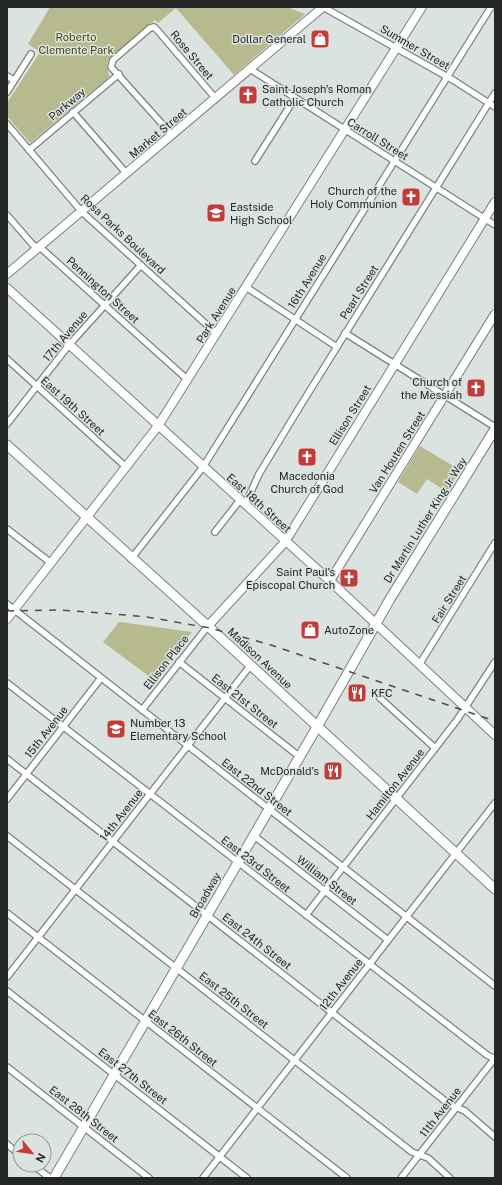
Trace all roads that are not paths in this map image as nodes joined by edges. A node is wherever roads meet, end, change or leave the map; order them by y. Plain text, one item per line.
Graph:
1 (323, 7) edge
2 (422, 7) edge
3 (491, 7) edge
4 (396, 48) junction
5 (31, 54) dead end
6 (250, 69) junction
7 (118, 74) junction
8 (7, 76) edge
9 (448, 77) junction
10 (14, 80) junction
11 (7, 92) edge
12 (495, 93) edge
13 (295, 98) junction
14 (216, 99) junction
15 (489, 103) junction
16 (495, 107) edge
17 (73, 112) junction
18 (7, 124) edge
19 (345, 130) junction
20 (172, 135) junction
21 (29, 150) junction
22 (255, 161) dead end
23 (395, 161) junction
24 (127, 174) junction
25 (436, 187) junction
26 (495, 202) edge
27 (82, 212) junction
28 (7, 215) edge
29 (485, 218) junction
30 (495, 225) edge
31 (40, 247) junction
32 (141, 265) junction
33 (7, 274) edge
34 (246, 287) junction
35 (7, 288) edge
36 (105, 305) junction
37 (495, 314) edge
38 (295, 319) junction
39 (345, 333) junction
40 (217, 334) junction
41 (69, 345) junction
42 (337, 347) junction
43 (7, 360) edge
44 (394, 364) junction
45 (188, 380) junction
46 (36, 386) junction
47 (444, 395) junction
48 (7, 424) edge
49 (158, 426) junction
50 (495, 428) edge
51 (7, 445) edge
52 (126, 467) junction
53 (203, 467) junction
54 (242, 502) junction
55 (87, 518) junction
56 (7, 529) edge
57 (215, 532) dead end
58 (286, 542) junction
59 (495, 543) edge
60 (132, 559) junction
61 (51, 563) junction
62 (330, 581) junction
63 (10, 607) edge
64 (7, 619) edge
65 (376, 624) junction
66 (208, 626) junction
67 (179, 662) junction
68 (495, 662) edge
69 (420, 665) junction
70 (250, 666) junction
71 (101, 678) junction
72 (7, 683) edge
73 (225, 698) junction
74 (380, 698) dead end
75 (465, 708) junction
76 (142, 710) junction
77 (63, 727) junction
78 (317, 727) junction
79 (495, 735) edge
80 (188, 746) junction
81 (435, 748) junction
82 (300, 757) junction
83 (7, 759) edge
84 (26, 774) junction
85 (150, 794) junction
86 (7, 799) edge
87 (396, 799) junction
88 (495, 804) edge
89 (269, 809) junction
90 (254, 835) junction
91 (7, 836) edge
92 (113, 842) junction
93 (456, 853) junction
94 (237, 863) junction
95 (343, 867) junction
96 (75, 889) junction
97 (495, 889) edge
98 (325, 890) junction
99 (7, 913) edge
100 (207, 915) junction
101 (306, 915) junction
102 (406, 917) junction
103 (38, 937) junction
104 (388, 940) junction
105 (369, 964) junction
106 (176, 968) junction
107 (7, 977) edge
108 (495, 986) edge
109 (7, 990) edge
110 (331, 1012) junction
111 (145, 1021) junction
112 (495, 1059) edge
113 (294, 1060) junction
114 (7, 1067) edge
115 (114, 1074) junction
116 (457, 1107) junction
117 (257, 1108) junction
118 (84, 1126) junction
119 (495, 1137) edge
120 (419, 1155) junction
121 (220, 1157) junction
122 (54, 1178) edge
123 (149, 1178) edge
124 (203, 1178) edge
125 (247, 1178) edge
126 (347, 1178) edge
127 (401, 1178) edge
128 (450, 1178) edge

1 - 4 street, Summer Street
1 - 6 street, Market Street
2 - 4 street, Park Avenue
3 - 9 street, 16th Avenue
4 - 9 street, Summer Street
4 - 19 street, Park Avenue
5 - 10 street
6 - 13 street, Carroll Street
6 - 14 street, Market Street
7 - 14 street, Rose Street
7 - 17 street, Parkway
7 - 20 street
8 - 10 street
9 - 15 street, Summer Street
9 - 23 street, 16th Avenue
10 - 11 street
12 - 15 street, Pearl Street
13 - 19 street, Carroll Street
13 - 22 street
14 - 20 street, Market Street
15 - 16 street, Summer Street
15 - 25 street, Pearl Street
17 - 21 street, Parkway
17 - 24 street
18 - 21 street, Rosa Parks Boulevard
19 - 23 street, Carroll Street
19 - 34 street, Park Avenue
20 - 24 street, Market Street
21 - 27 street, Rosa Parks Boulevard
23 - 25 street, Carroll Street
23 - 38 street, 16th Avenue
24 - 27 street, Market Street
25 - 29 street, Carroll Street
25 - 39 street, Pearl Street
26 - 29 street, Ellison Street
27 - 31 street, Market Street
27 - 32 street, Rosa Parks Boulevard
28 - 31 street, Pennington Street
29 - 30 street, Carroll Street
29 - 44 street, Ellison Street
31 - 33 street, Market Street
31 - 36 street, Pennington Street
32 - 36 street, 17th Avenue
32 - 40 street, Rosa Parks Boulevard
34 - 38 street
34 - 40 street, Park Avenue
35 - 41 street, East 18th Street
36 - 41 street, 17th Avenue
36 - 45 street, Pennington Street
37 - 47 street, Van Houten Street
38 - 42 street
38 - 53 street, 16th Avenue
39 - 42 street, Pearl Street
39 - 44 street
40 - 45 street, Park Avenue
41 - 46 street, 17th Avenue
41 - 49 street, East 18th Street
42 - 54 street, Pearl Street
43 - 46 street, East 19th Street
44 - 47 street
44 - 58 street, Ellison Street
45 - 49 street, Park Avenue
46 - 48 street, 17th Avenue
46 - 52 street, East 19th Street
47 - 50 street
47 - 62 street, Van Houten Street
49 - 52 street, Park Avenue
49 - 53 street, East 18th Street
50 - 65 main road, Dr Martin Luther King Jr Way
51 - 55 main road, Madison Avenue
52 - 55 street, Park Avenue
53 - 54 street, East 18th Street
53 - 60 street, 16th Avenue
54 - 57 street
54 - 58 street, East 18th Street
55 - 60 main road, Madison Avenue
55 - 61 street, Park Avenue
56 - 61 street
58 - 62 street, East 18th Street
58 - 66 street, Ellison Street
59 - 69 street, Fair Street
60 - 66 main road, Madison Avenue
61 - 63 street, Park Avenue
62 - 65 street, East 18th Street
63 - 64 street, Park Avenue
63 - 71 street, East 22nd Street
65 - 69 street, East 18th Street
65 - 78 main road, Broadway
66 - 67 street, Ellison Place
66 - 70 main road, Madison Avenue
67 - 73 street, East 21st Street
67 - 76 street, Ellison Place
68 - 75 street, Hamilton Avenue
69 - 75 street, East 18th Street
70 - 73 street, 14th Avenue
70 - 78 main road, Madison Avenue
71 - 76 street, East 22nd Street
71 - 77 street, 15th Avenue
72 - 77 street, East 23rd Street
73 - 80 street, 14th Avenue
73 - 82 street, East 21st Street
74 - 81 street
75 - 79 street, East 18th Street
75 - 81 street, Hamilton Avenue
76 - 80 street, East 22nd Street
77 - 84 street, 15th Avenue
77 - 85 street, East 23rd Street
78 - 82 main road, Broadway
78 - 87 main road, Madison Avenue
80 - 85 street, 14th Avenue
80 - 89 street, East 22nd Street
81 - 87 street, Hamilton Avenue
82 - 89 main road, Broadway
83 - 84 street, East 24th Street
84 - 86 street, 15th Avenue
84 - 92 street, East 24th Street
85 - 92 street, 14th Avenue
85 - 94 street, East 23rd Street
87 - 93 main road, Madison Avenue
87 - 95 street, Hamilton Avenue
88 - 93 street, 12th Avenue
89 - 90 main road, Broadway
89 - 95 street, East 22nd Street
90 - 94 main road, Broadway
90 - 98 street, William Street
91 - 96 street, East 25th Street
92 - 96 street, 14th Avenue
92 - 100 street, East 24th Street
93 - 97 main road, Madison Avenue
93 - 102 street, 12th Avenue
94 - 100 main road, Broadway
94 - 101 street, East 23rd Street
95 - 98 street, Hamilton Avenue
95 - 102 street, East 22nd Street
96 - 103 street, 14th Avenue
96 - 106 street, East 25th Street
98 - 101 street, Hamilton Avenue
98 - 104 street, William Street
99 - 103 street, East 26th Street
100 - 106 main road, Broadway
100 - 110 street, East 24th Street
101 - 105 street, East 23rd Street
102 - 104 street, 12th Avenue
102 - 108 street, East 22nd Street
103 - 107 street, 14th Avenue
103 - 111 street, East 26th Street
104 - 105 street, 12th Avenue
105 - 110 street, 12th Avenue
105 - 112 street, East 23rd Street
106 - 111 main road, Broadway
106 - 113 street, East 25th Street
109 - 115 street, East 27th Street
110 - 113 street, 12th Avenue
110 - 116 street, East 24th Street
111 - 115 main road, Broadway
111 - 117 street, East 26th Street
112 - 116 street, 11th Avenue
113 - 117 street, 12th Avenue
113 - 120 street, East 25th Street
114 - 118 street, East 28th Street
115 - 118 main road, Broadway
115 - 121 street, East 27th Street
116 - 119 street, East 24th Street
116 - 120 street, 11th Avenue
117 - 121 street, 12th Avenue
117 - 126 street, East 26th Street
118 - 122 main road, Broadway
118 - 123 street, East 28th Street
120 - 127 street, 11th Avenue
120 - 128 street, East 25th Street
121 - 124 street, 12th Avenue
121 - 125 street, East 27th Street

